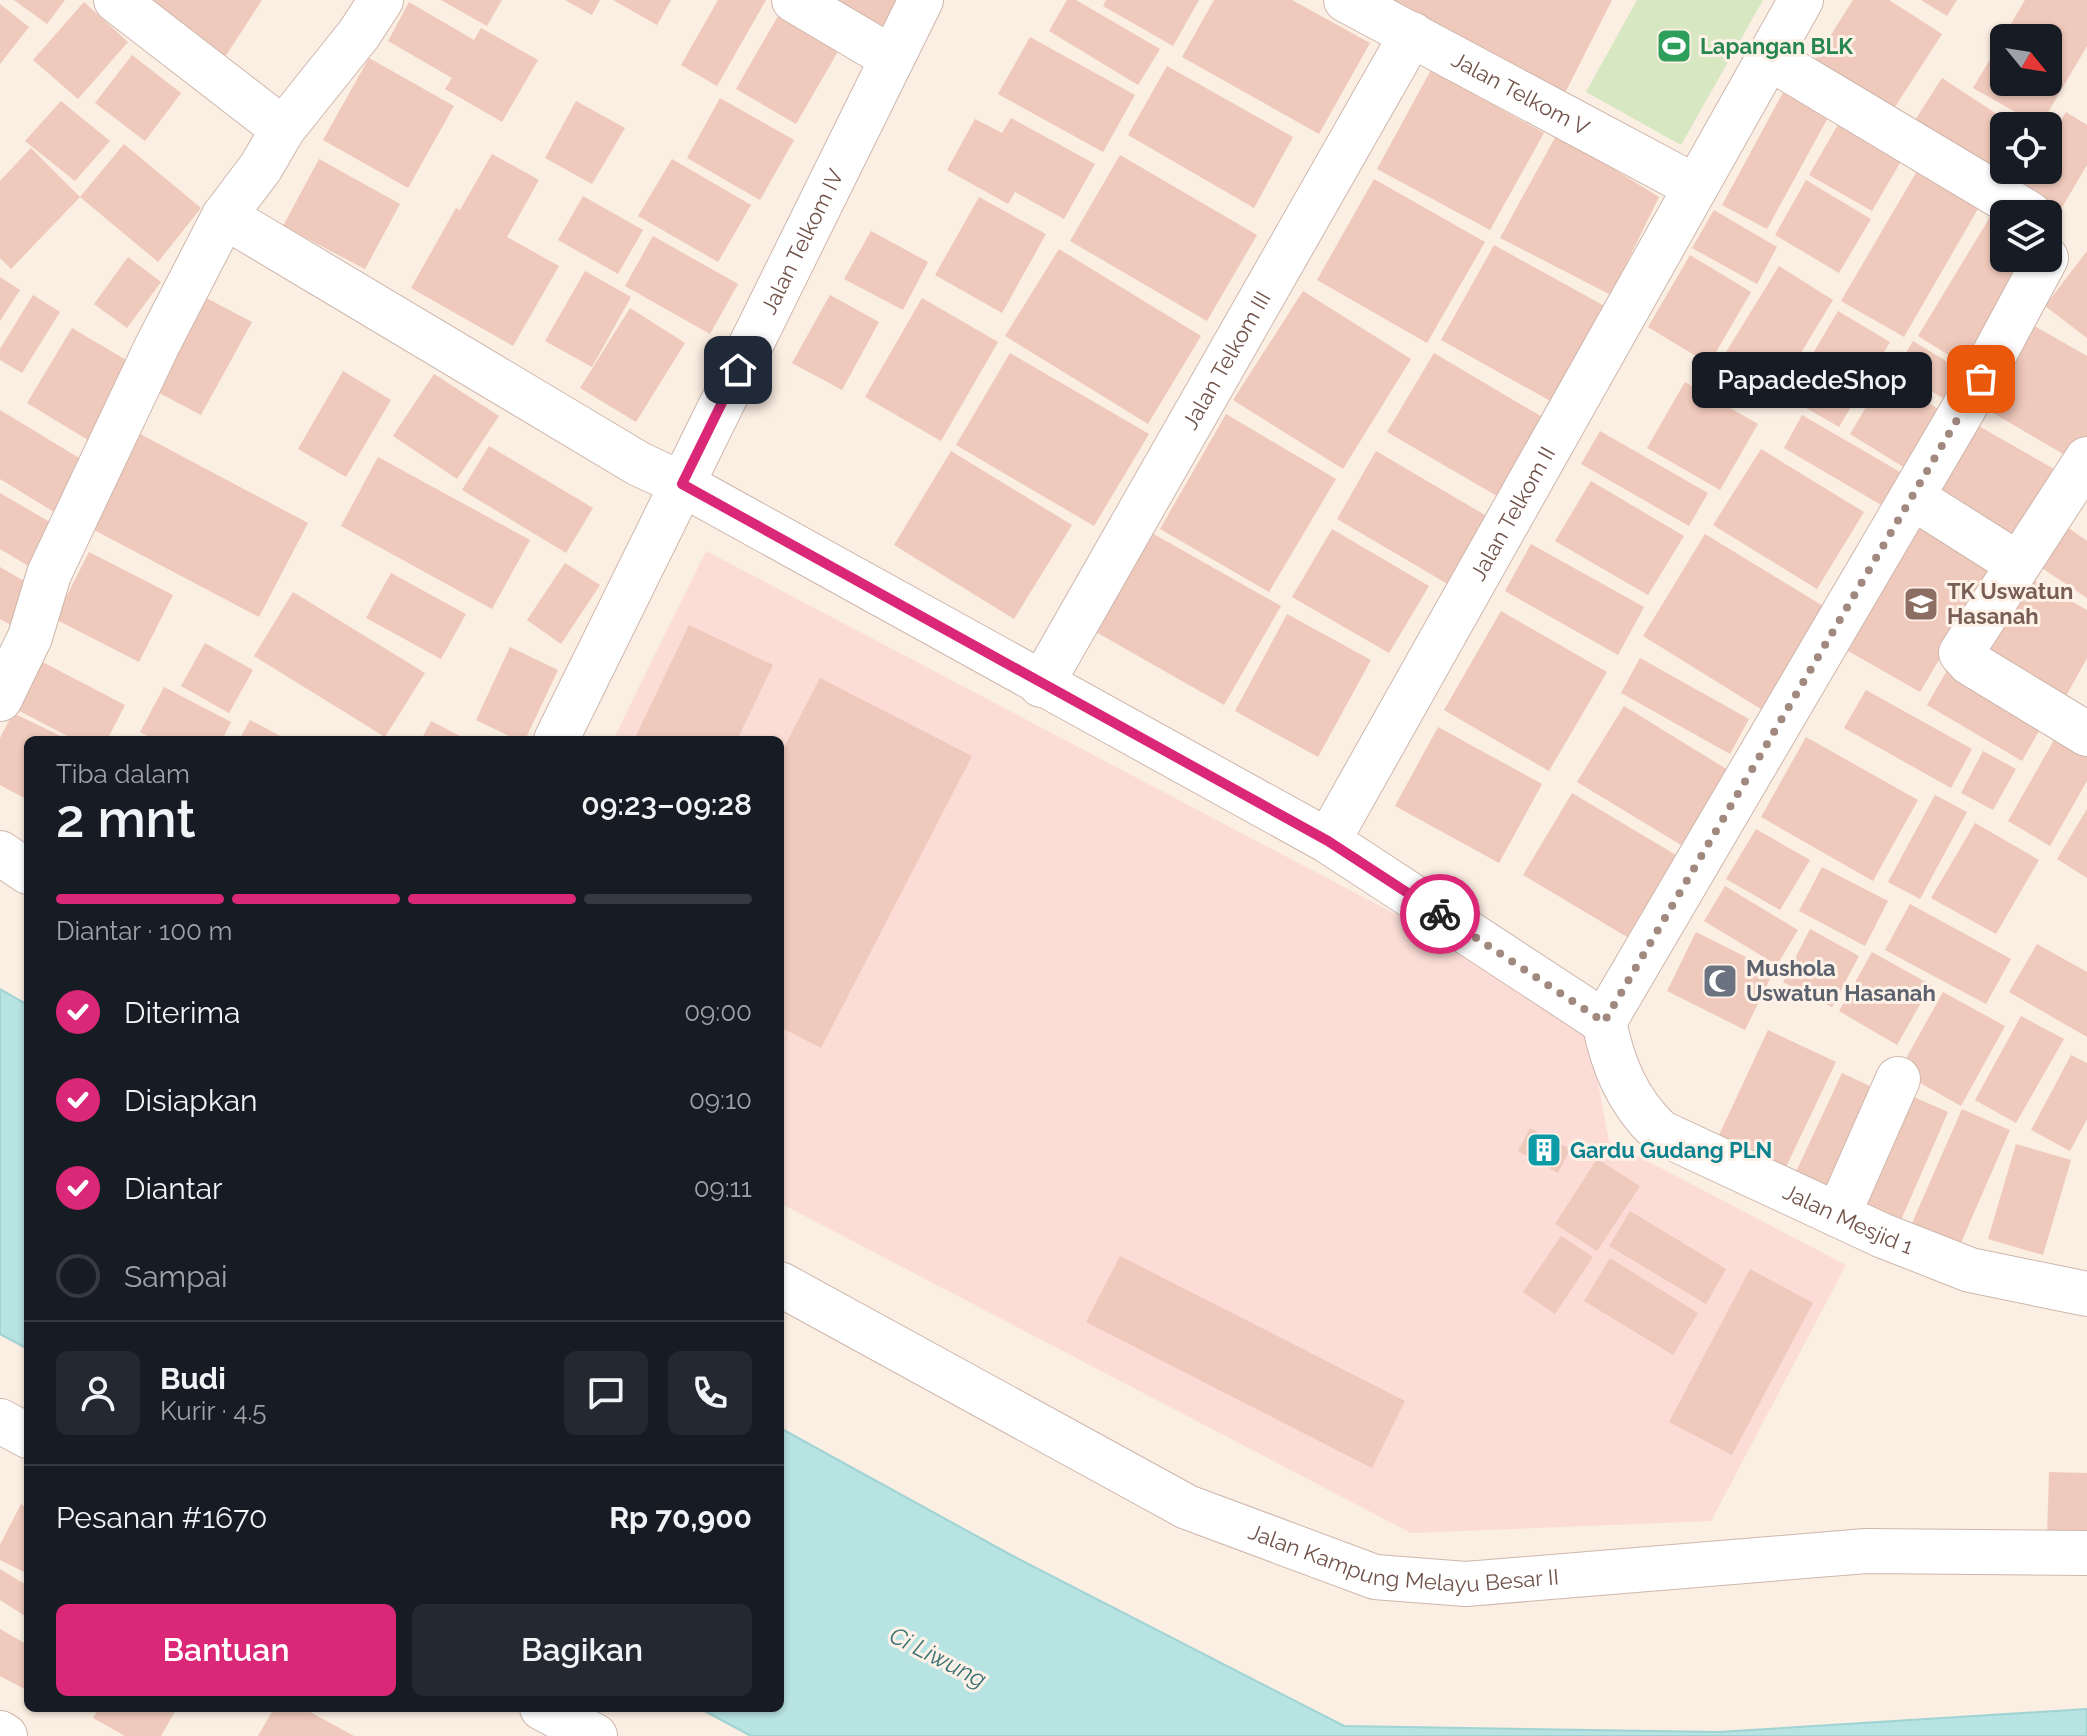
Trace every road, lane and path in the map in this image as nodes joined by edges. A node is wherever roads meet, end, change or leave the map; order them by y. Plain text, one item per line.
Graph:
1 (116, 0) edge
2 (381, 0) edge
3 (794, 0) edge
4 (921, 0) edge
5 (1346, 0) edge
6 (1801, 0) edge
7 (1412, 34) junction
8 (1768, 57) junction
9 (892, 58) junction
10 (283, 129) junction
11 (1694, 186) junction
12 (2007, 200) edge
13 (224, 216) junction
14 (2038, 272) edge
15 (2087, 459) edge
16 (682, 484) junction
17 (1912, 497) junction
18 (2018, 564) junction
19 (1041, 685) junction
20 (0, 699) edge
21 (2087, 734) edge
22 (558, 736) edge
23 (1328, 841) junction
24 (0, 853) edge
25 (24, 869) edge
26 (1604, 1022) junction
27 (1898, 1079) dead end
28 (1838, 1215) junction
29 (784, 1286) edge
30 (2087, 1294) edge
31 (0, 1421) edge
32 (24, 1434) edge
33 (2087, 1553) edge
34 (550, 1712) edge
35 (595, 1736) edge

1 - 10 street
2 - 10 street
3 - 9 street
4 - 9 street, Jalan Telkom IV
5 - 7 street, Jalan Telkom V
6 - 8 street, Jalan Telkom II
7 - 11 street, Jalan Telkom V
7 - 19 street, Jalan Telkom III
8 - 11 street, Jalan Telkom II
8 - 12 street
9 - 16 street, Jalan Telkom IV
10 - 13 street
11 - 23 street, Jalan Telkom II
13 - 16 street
13 - 20 street
14 - 17 street
15 - 18 street
16 - 19 street
16 - 22 street, Jalan Telkom IV
17 - 18 street
17 - 26 street
18 - 21 street
19 - 23 street
23 - 26 street
24 - 25 street
26 - 28 street, Jalan Mesjid 1
27 - 28 street
28 - 30 street, Jalan Mesjid 1
29 - 33 street, Jalan Kampung Melayu Besar II
31 - 32 street
34 - 35 street

